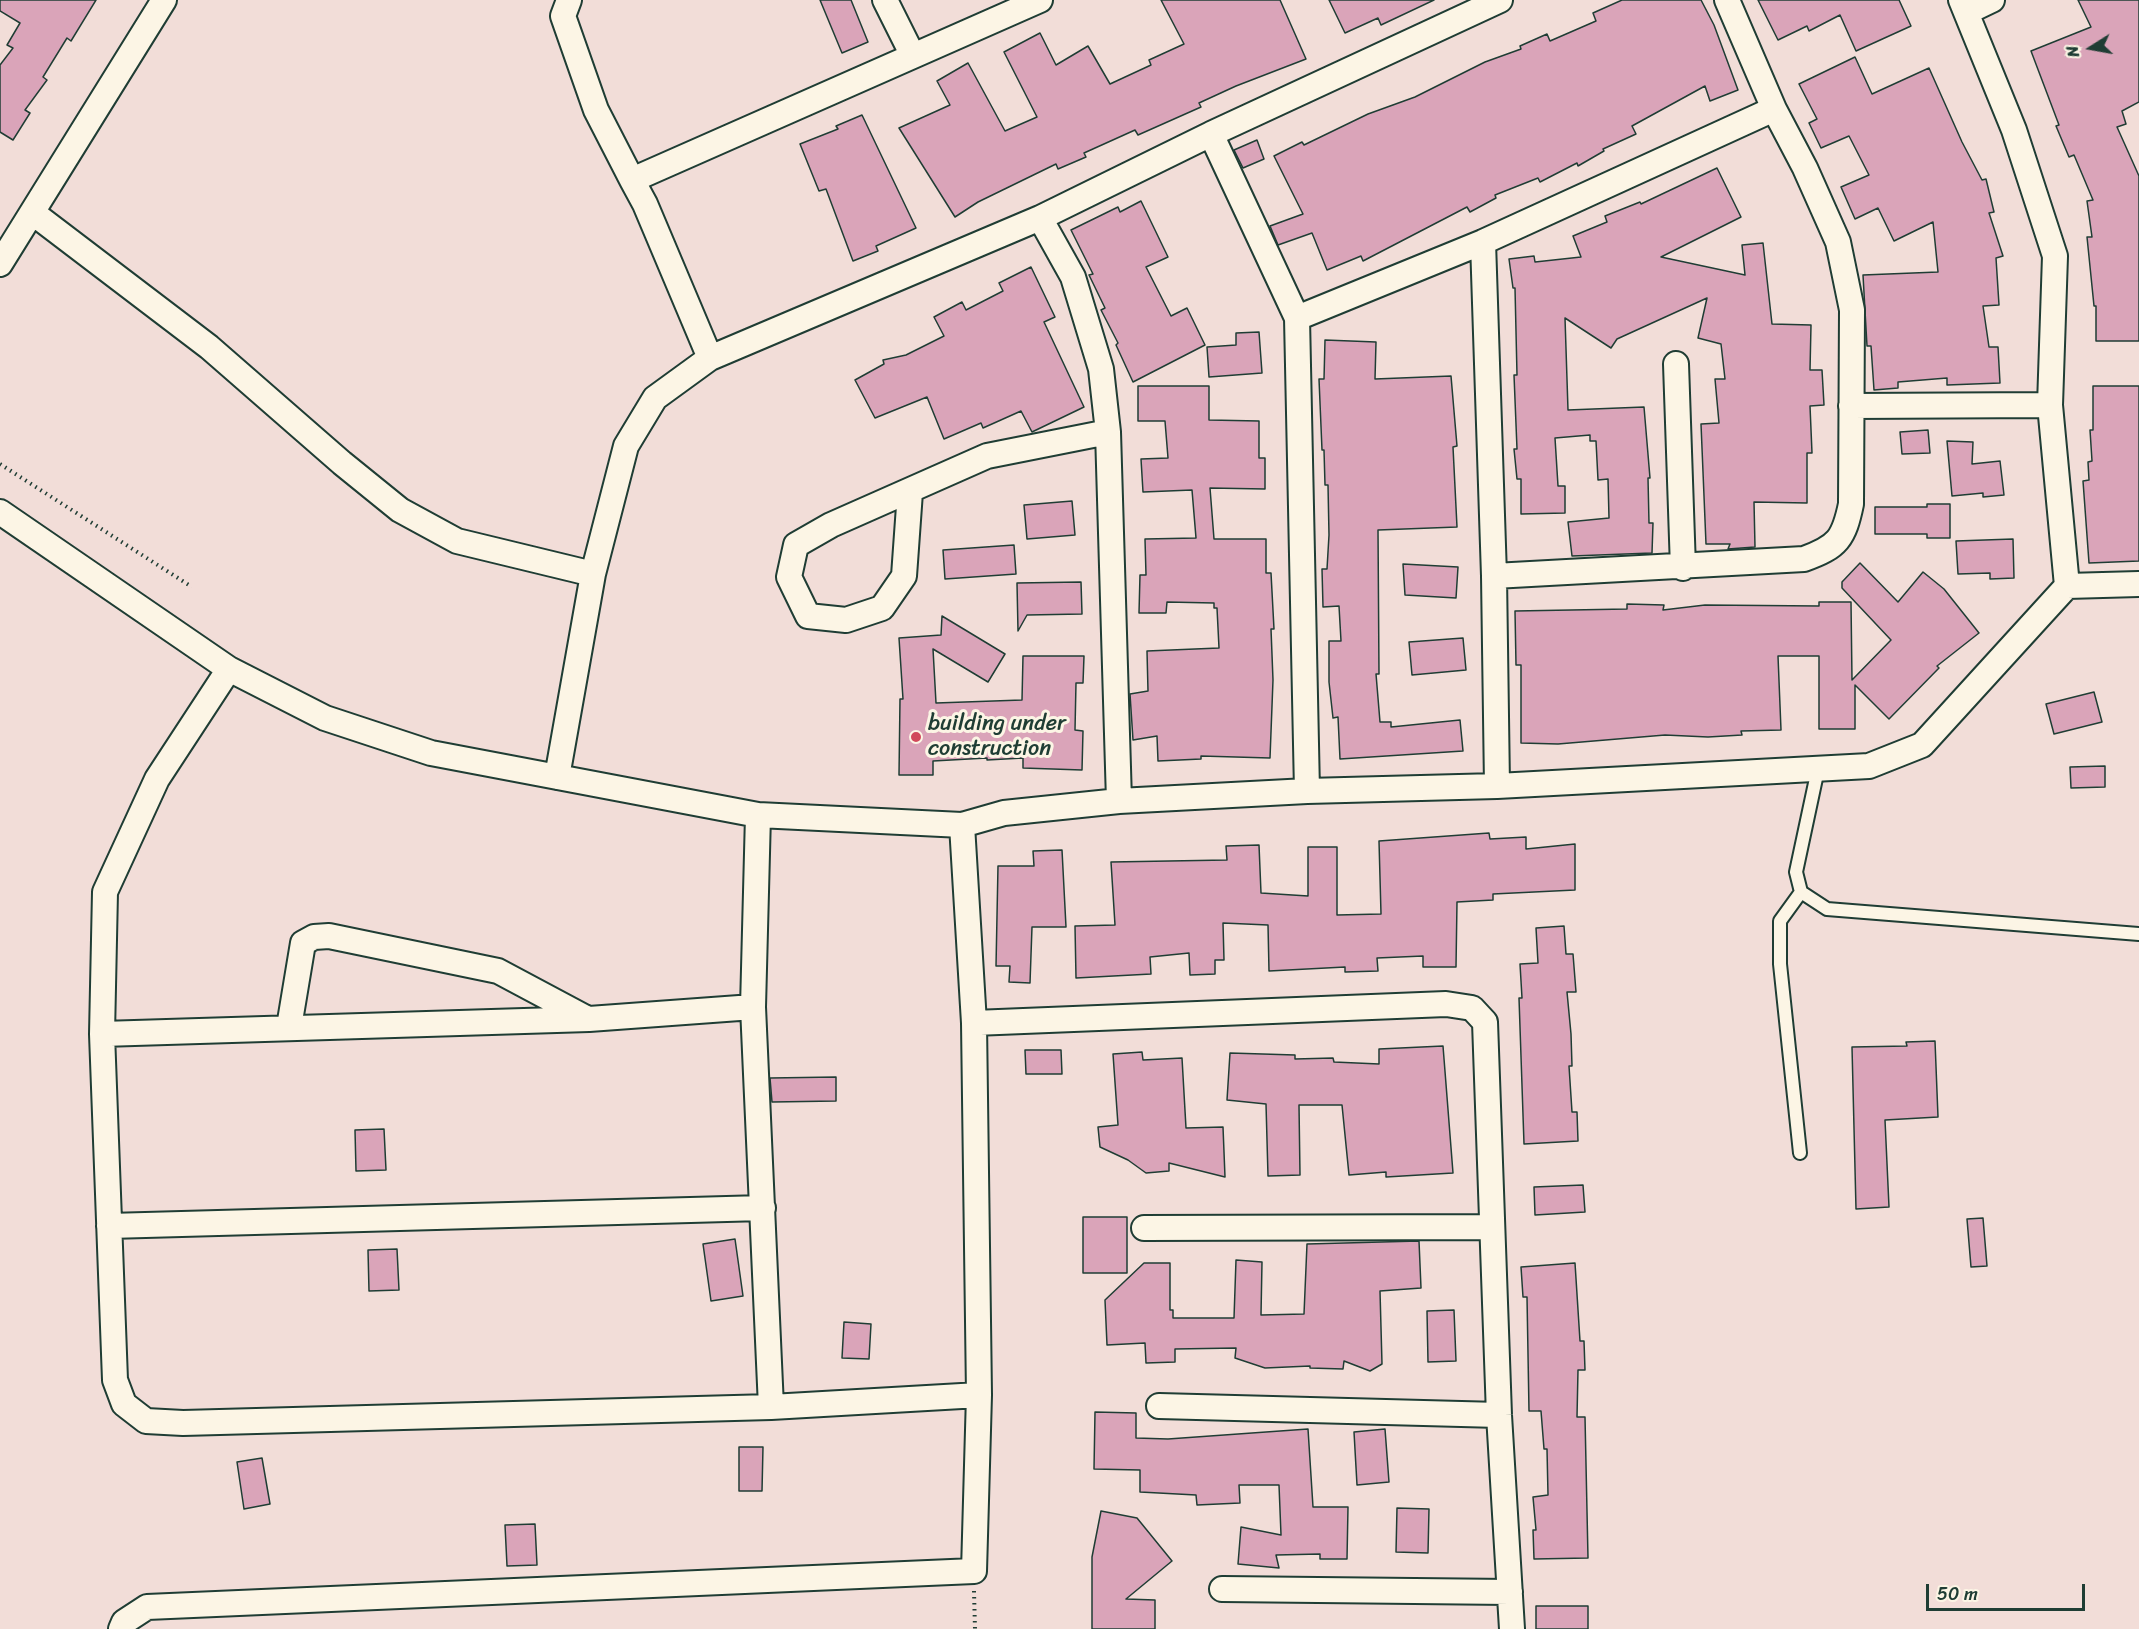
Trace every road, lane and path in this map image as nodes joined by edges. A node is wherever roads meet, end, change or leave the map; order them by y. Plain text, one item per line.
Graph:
1 (165, 0) edge
2 (568, 0) edge
3 (885, 0) edge
4 (1040, 0) edge
5 (1500, 0) edge
6 (1727, 0) edge
7 (1992, 0) edge
8 (1964, 6) edge
9 (913, 56) junction
10 (1774, 109) junction
11 (1211, 134) junction
12 (632, 180) junction
13 (33, 213) junction
14 (1040, 218) junction
15 (8, 234) edge
16 (1483, 242) junction
17 (0, 264) edge
18 (1297, 318) junction
19 (710, 358) junction
20 (1676, 364) dead end
21 (2050, 405) junction
22 (1851, 406) junction
23 (1108, 432) junction
24 (0, 464) edge
25 (910, 492) junction
26 (0, 512) edge
27 (1683, 568) junction
28 (593, 574) junction
29 (1494, 576) junction
30 (2139, 584) edge
31 (2067, 586) junction
32 (192, 587) dead end
33 (229, 669) junction
34 (1818, 769) junction
35 (557, 777) junction
36 (1497, 786) junction
37 (1307, 791) junction
38 (1119, 801) junction
39 (758, 815) junction
40 (962, 825) junction
41 (1801, 892) junction
42 (2139, 934) edge
43 (753, 1007) junction
44 (590, 1019) junction
45 (974, 1023) junction
46 (289, 1027) junction
47 (102, 1034) junction
48 (1800, 1152) dead end
49 (763, 1208) junction
50 (109, 1226) junction
51 (1492, 1227) junction
52 (1144, 1228) dead end
53 (979, 1395) junction
54 (1159, 1406) dead end
55 (771, 1407) junction
56 (1499, 1415) junction
57 (974, 1571) junction
58 (1222, 1588) dead end
59 (1510, 1592) junction
60 (121, 1629) edge
61 (975, 1629) edge
62 (1512, 1629) edge

1 - 13 street
2 - 12 street
3 - 9 street
4 - 9 street
5 - 11 street
6 - 10 street
7 - 8 street
8 - 21 street
9 - 12 street
10 - 16 street
10 - 22 street
11 - 14 street
11 - 18 street
12 - 19 street
13 - 15 street
13 - 28 street
14 - 19 street
14 - 23 street
15 - 17 street
16 - 18 street
16 - 29 street
18 - 37 street
19 - 28 street
20 - 27 street
21 - 22 street
21 - 31 street
22 - 27 street
23 - 25 street
23 - 38 street
24 - 32 path
25 - 25 street
26 - 33 street
27 - 29 street
28 - 35 street
29 - 36 street
30 - 31 street
31 - 34 street
33 - 35 street
33 - 47 street
34 - 36 street
34 - 41 lane
35 - 39 street
36 - 37 street
37 - 38 street
38 - 40 street
39 - 40 street
39 - 43 street
40 - 45 street
41 - 42 lane
41 - 48 lane
43 - 44 street
43 - 49 street
44 - 46 street
44 - 46 street
45 - 51 street
45 - 53 street
46 - 47 street
47 - 50 street
49 - 50 street
49 - 55 street
50 - 55 street
51 - 52 street
51 - 56 street
53 - 55 street
53 - 57 street
54 - 56 street
56 - 59 street
57 - 60 street
57 - 61 path
58 - 59 street
59 - 62 street

